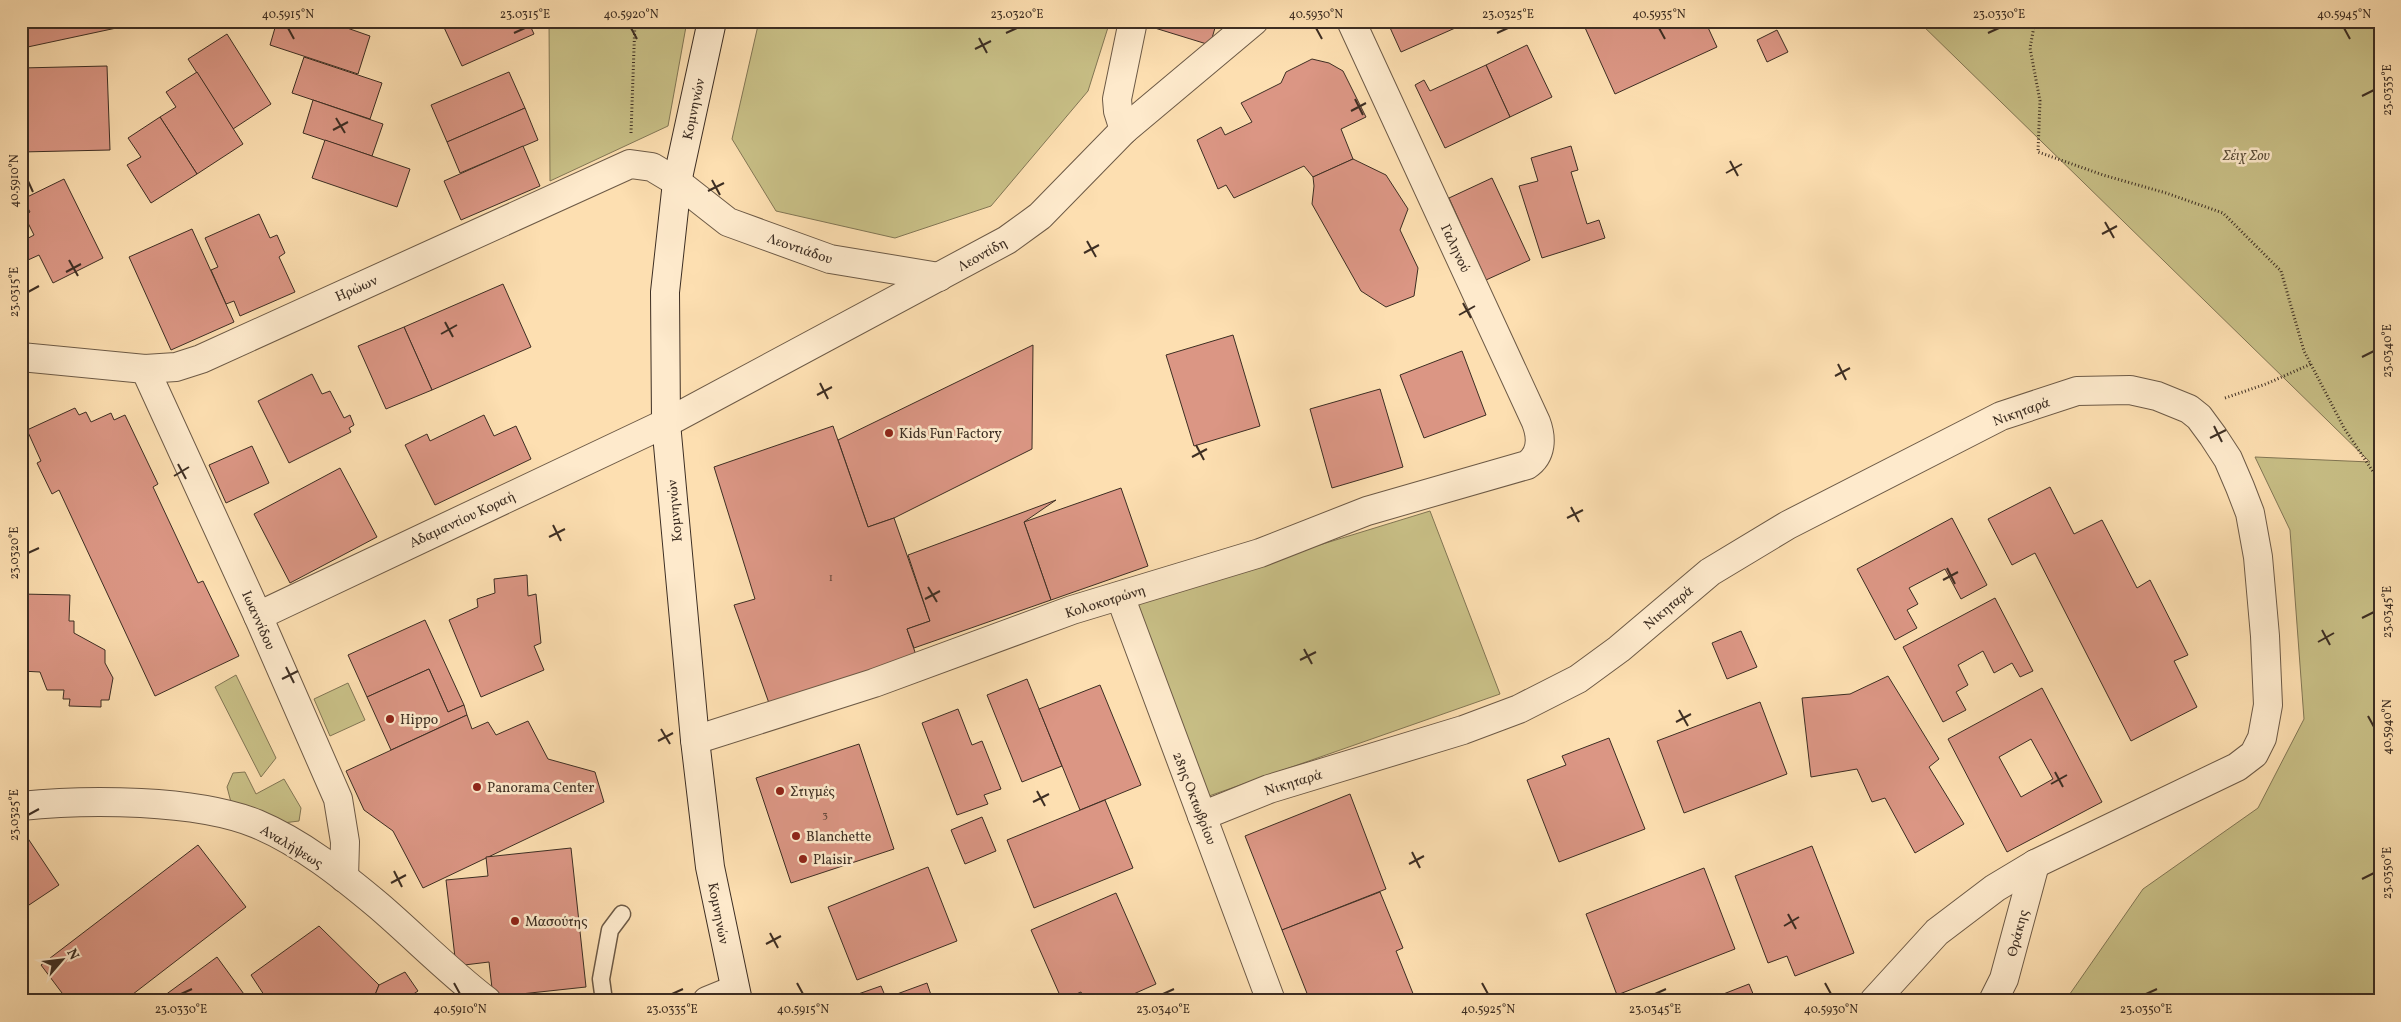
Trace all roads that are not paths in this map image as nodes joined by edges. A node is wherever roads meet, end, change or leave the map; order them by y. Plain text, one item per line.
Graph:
1 (712, 21) edge
2 (1133, 21) edge
3 (1254, 21) edge
4 (1351, 21) edge
5 (1124, 130) junction
6 (677, 182) junction
7 (939, 277) junction
8 (21, 357) edge
9 (145, 369) junction
10 (666, 423) junction
11 (1518, 467) joint
12 (1120, 596) junction
13 (258, 616) junction
14 (695, 740) junction
15 (21, 806) edge
16 (1202, 816) junction
17 (2035, 864) junction
18 (344, 878) junction
19 (622, 914) dead end
20 (736, 995) edge
21 (487, 1001) edge
22 (604, 1001) edge
23 (707, 1001) edge
24 (1271, 1001) edge
25 (1874, 1001) edge
26 (1993, 1001) edge

1 - 6 street, Κομνηνών
2 - 5 street
3 - 5 street, Λεοντίδη
4 - 11 street, Γαληνού
5 - 7 street, Λεοντίδη
6 - 7 street, Λεοντιάδου
6 - 9 street, Ηρώων
6 - 10 street, Κομνηνών
7 - 10 street, Λεοντίδη
8 - 9 street, Ηρώων
9 - 13 street, Ιωαννίδου
10 - 13 street, Αδαμαντίου Κοραή
10 - 14 street, Κομνηνών
11 - 12 street, Κολοκοτρώνη
12 - 14 street, Κολοκοτρώνη
12 - 16 street, 28ης Οκτωβρίου
13 - 18 street, Ιωαννίδου
14 - 20 street, Κομνηνών
15 - 18 street, Αναλήψεως
16 - 17 street, Νικηταρά
16 - 24 street, 28ης Οκτωβρίου
17 - 25 street
17 - 26 street, Θράκης
18 - 21 street, Αναλήψεως
19 - 22 lane
20 - 23 street

